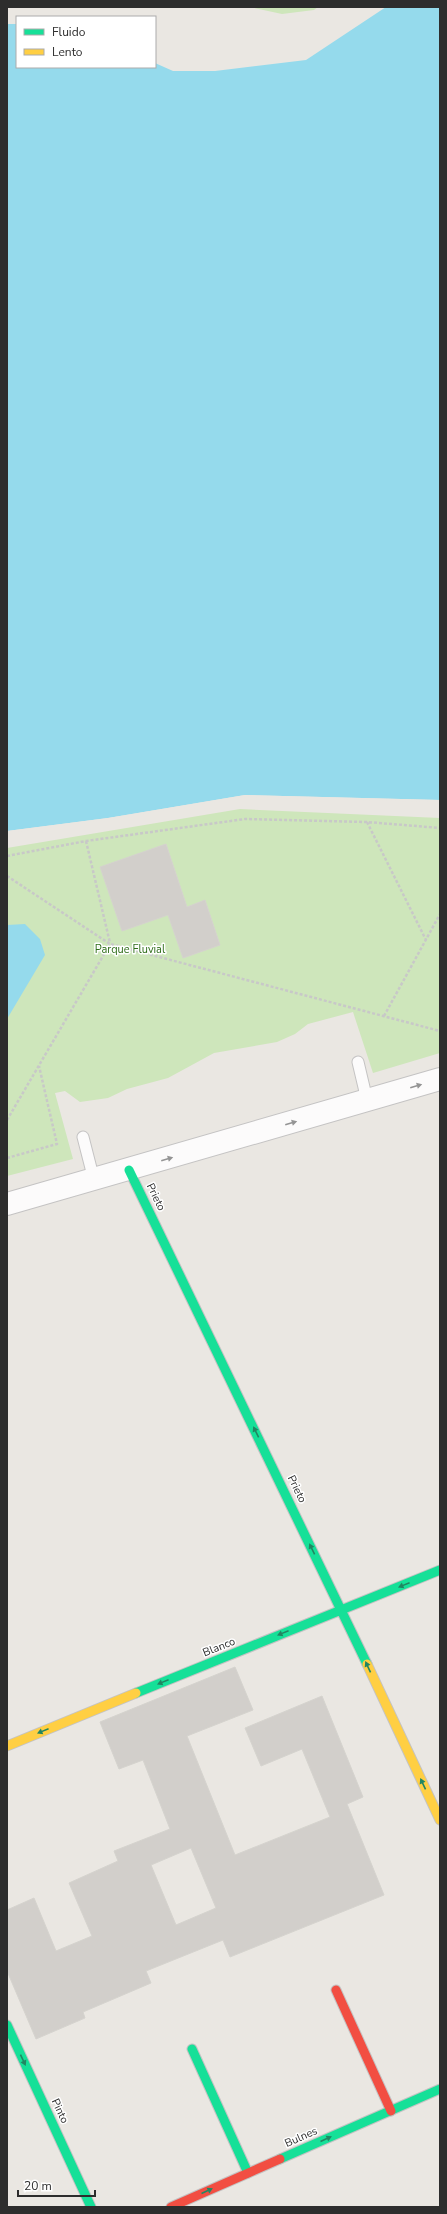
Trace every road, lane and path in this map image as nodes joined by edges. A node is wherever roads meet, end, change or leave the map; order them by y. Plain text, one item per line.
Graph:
1 (367, 822) junction
2 (440, 828) edge
3 (86, 841) junction
4 (7, 856) edge
5 (7, 876) edge
6 (440, 914) edge
7 (426, 940) junction
8 (110, 944) junction
9 (384, 1016) junction
10 (440, 1031) edge
11 (358, 1062) dead end
12 (39, 1066) junction
13 (440, 1080) edge
14 (367, 1100) junction
15 (7, 1120) edge
16 (83, 1137) dead end
17 (7, 1158) edge
18 (129, 1170) junction
19 (94, 1180) junction
20 (7, 1204) edge
21 (440, 1570) edge
22 (341, 1610) junction
23 (7, 1746) edge
24 (440, 1820) edge
25 (336, 1990) dead end
26 (7, 2025) edge
27 (192, 2049) dead end
28 (440, 2089) edge
29 (391, 2110) junction
30 (248, 2173) junction
31 (90, 2207) edge
32 (171, 2207) edge

1 - 2 path
1 - 3 path
1 - 7 path
3 - 4 path
3 - 8 path
5 - 8 path
6 - 7 path
7 - 9 path
8 - 9 path
8 - 12 path
9 - 10 path
11 - 14 lane
12 - 15 path
12 - 17 path
14 -> 13 street
18 -> 14 street
16 - 19 lane
18 - 19 street
22 -> 18 street, Prieto
19 - 20 street
21 -> 22 street, Blanco
22 -> 23 street, Blanco
24 -> 22 street, Prieto
25 - 29 street
26 -> 31 street, Pinto
27 - 30 street
28 - 29 street, Bulnes
30 -> 29 street, Bulnes
32 -> 30 street, Bulnes

